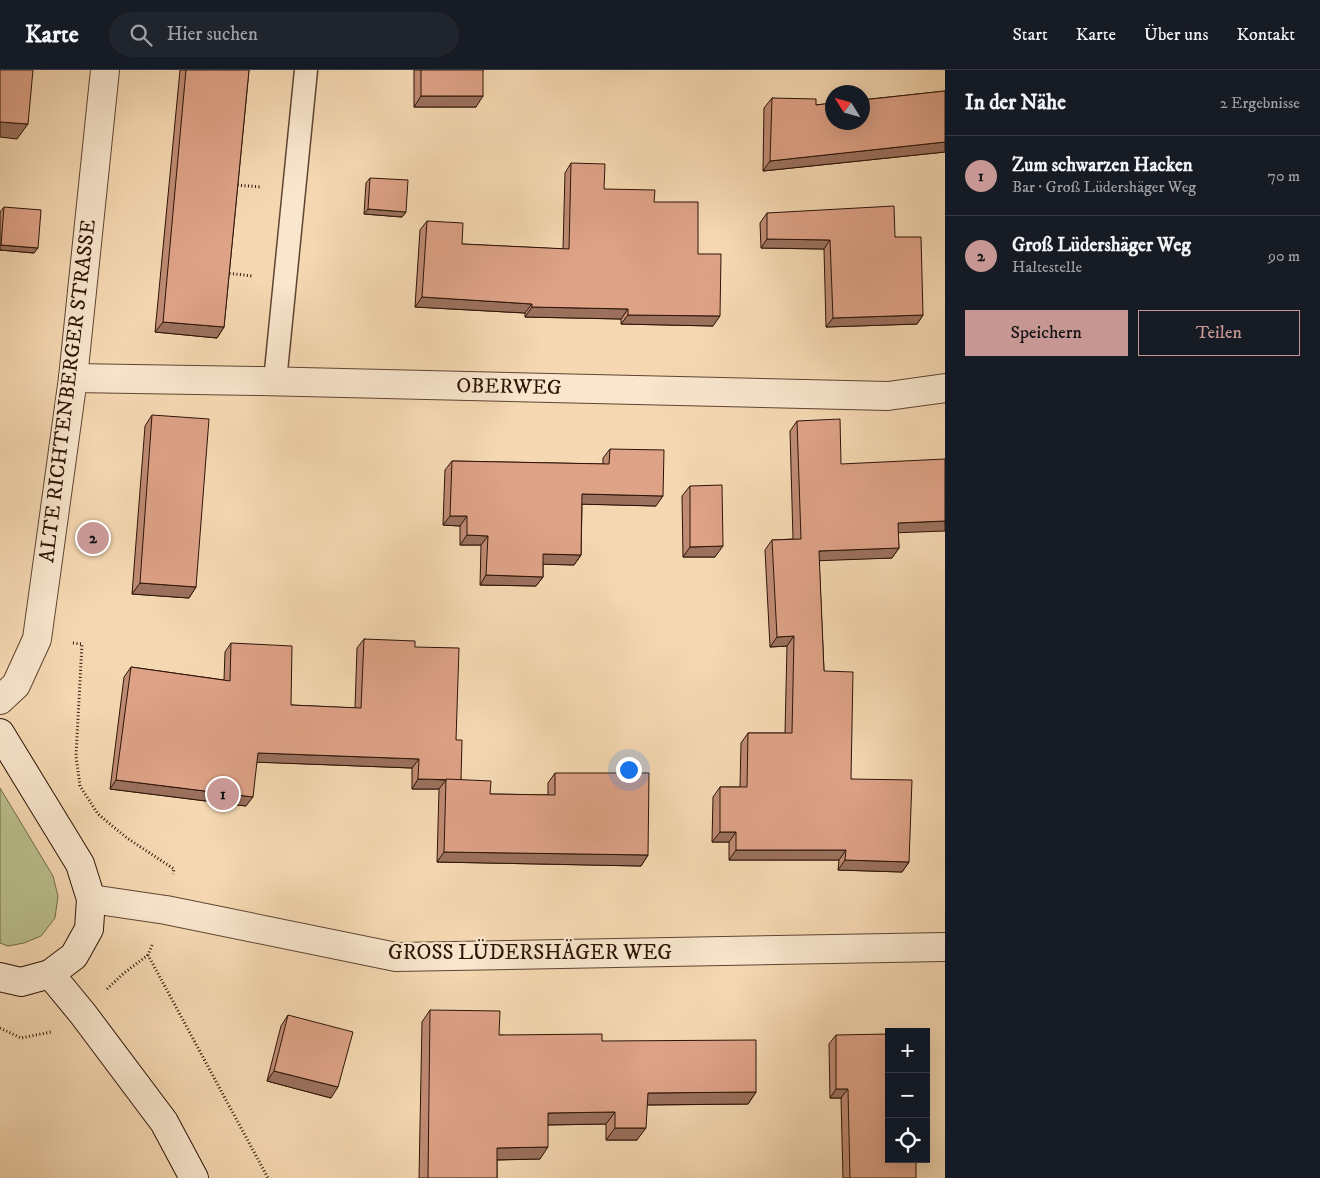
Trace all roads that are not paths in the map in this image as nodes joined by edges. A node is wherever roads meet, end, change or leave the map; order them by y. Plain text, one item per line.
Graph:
1 (105, 70) edge
2 (306, 70) edge
3 (73, 378) junction
4 (275, 381) junction
5 (945, 388) edge
6 (0, 700) edge
7 (0, 733) edge
8 (91, 899) junction
9 (945, 947) edge
10 (50, 974) junction
11 (0, 977) edge
12 (194, 1178) edge

1 - 3 street, ALTE RICHTENBERGER STRASSE
2 - 4 lane
3 - 4 street, OBERWEG
3 - 6 street, ALTE RICHTENBERGER STRASSE
4 - 5 street, OBERWEG
7 - 8 street
8 - 9 street, GROSS LÜDERSHÄGER WEG
8 - 10 street
10 - 11 street
10 - 12 street

